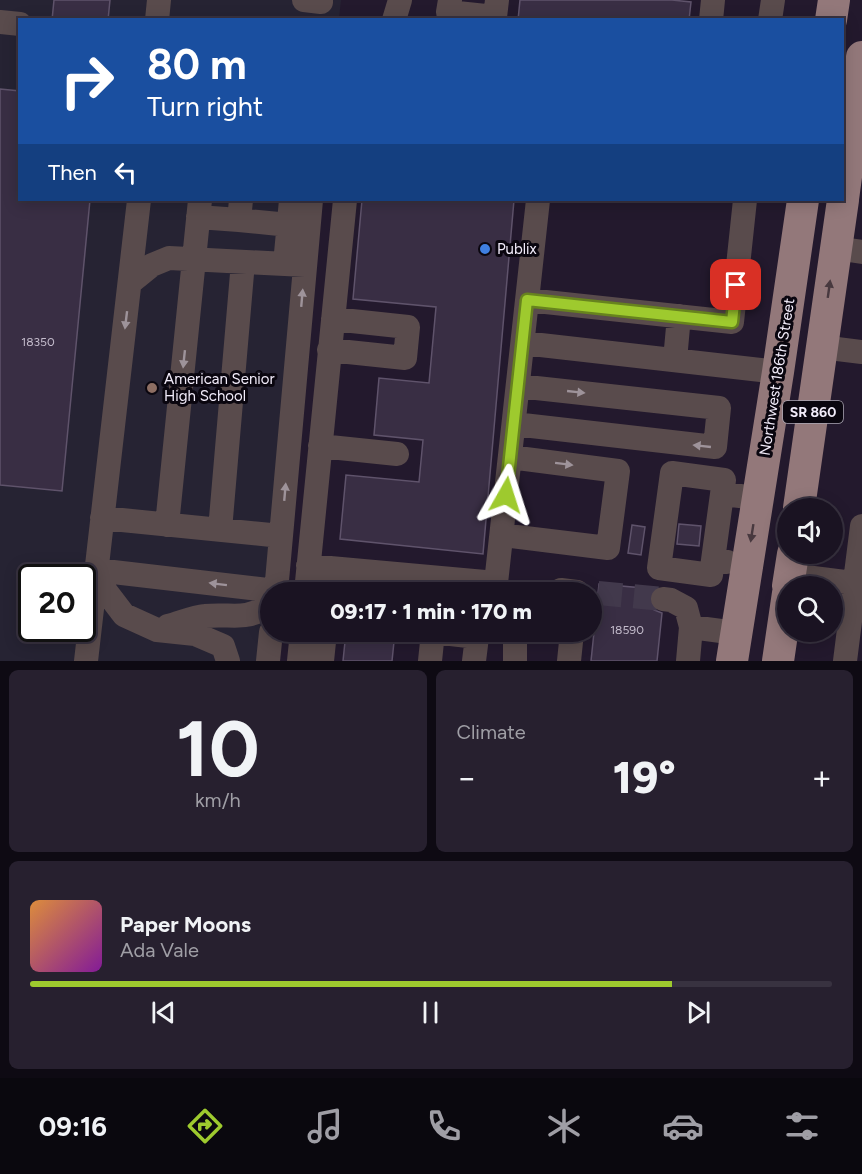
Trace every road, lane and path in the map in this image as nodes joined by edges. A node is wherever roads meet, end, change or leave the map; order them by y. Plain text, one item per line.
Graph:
1 (159, 0) edge
2 (304, 0) edge
3 (321, 0) edge
4 (400, 0) edge
5 (450, 0) edge
6 (497, 0) edge
7 (713, 0) edge
8 (773, 0) edge
9 (834, 0) edge
10 (157, 18) edge
11 (394, 18) edge
12 (711, 18) edge
13 (770, 18) edge
14 (831, 18) edge
15 (0, 22) edge
16 (18, 24) edge
17 (862, 57) edge
18 (850, 190) edge
19 (139, 201) edge
20 (291, 201) edge
21 (311, 201) edge
22 (345, 201) edge
23 (538, 201) edge
24 (745, 201) edge
25 (804, 201) edge
26 (199, 208) edge
27 (240, 210) edge
28 (289, 225) junction
29 (848, 250) edge
30 (194, 259) junction
31 (243, 262) junction
32 (295, 265) junction
33 (131, 282) junction
34 (527, 300) junction
35 (679, 316) junction
36 (333, 319) junction
37 (523, 343) junction
38 (821, 347) junction
39 (329, 350) junction
40 (862, 352) edge
41 (675, 360) junction
42 (778, 372) junction
43 (518, 386) junction
44 (514, 424) junction
45 (320, 446) junction
46 (397, 454) dead end
47 (510, 458) junction
48 (722, 494) junction
49 (758, 498) junction
50 (800, 498) edge
51 (102, 518) junction
52 (167, 525) junction
53 (862, 526) edge
54 (220, 530) junction
55 (502, 535) junction
56 (281, 536) junction
57 (713, 560) junction
58 (747, 565) junction
59 (320, 567) junction
60 (96, 573) junction
61 (276, 582) edge
62 (312, 582) edge
63 (325, 582) edge
64 (447, 582) edge
65 (498, 582) edge
66 (843, 582) edge
67 (858, 583) edge
68 (260, 594) edge
69 (663, 599) tunnel mouth
70 (260, 611) edge
71 (691, 627) junction
72 (157, 630) junction
73 (88, 642) edge
74 (271, 642) edge
75 (301, 642) edge
76 (324, 642) edge
77 (486, 642) edge
78 (515, 642) edge
79 (571, 642) edge
80 (781, 642) edge
81 (734, 647) edge
82 (475, 653) edge
83 (86, 661) edge
84 (228, 661) edge
85 (268, 661) edge
86 (299, 661) edge
87 (322, 661) edge
88 (430, 661) edge
89 (514, 661) edge
90 (569, 661) edge
91 (687, 661) edge
92 (778, 661) edge
93 (845, 661) edge

1 - 10 lane
2 - 3 lane
4 - 11 lane
5 - 6 lane
7 - 12 lane
8 - 13 lane
9 - 14 main road
15 - 16 lane
17 - 18 main road, SR 860
18 - 29 main road, SR 860
19 - 33 lane
20 - 28 lane
21 - 32 lane
22 - 36 lane
23 - 34 lane
24 - 35 lane
25 - 42 main road, Northwest 186th Street / SR 860
26 - 27 lane
26 - 30 lane
27 - 28 lane
28 - 32 lane
38 -> 29 main road, SR 860
30 - 31 lane
30 - 33 lane
30 -> 52 lane
31 - 32 lane
31 - 54 lane
56 -> 32 lane
33 -> 51 lane
34 - 35 lane
34 - 37 lane
35 - 41 lane
36 - 39 lane
36 - 39 lane
37 - 41 lane
37 - 43 lane
38 - 40 lane
38 - 42 main road
38 - 50 main road, SR 860
39 - 45 lane
41 - 42 lane
42 - 49 main road, Northwest 186th Street / SR 860
43 - 44 lane
43 -> 44 lane
44 - 47 lane
45 - 46 lane
45 - 59 lane
47 - 55 lane
47 -> 55 lane
48 - 49 lane
48 - 57 lane
48 - 57 lane
49 -> 58 main road, Northwest 186th Street / SR 860
51 - 52 lane
51 - 60 lane
52 - 54 lane
53 - 67 lane
54 - 56 lane
55 - 65 lane
56 - 61 lane
57 - 58 lane
58 - 81 main road, Northwest 186th Street / SR 860
59 - 62 lane
59 - 63 lane
59 - 64 lane
68 -> 60 lane
60 - 72 lane
66 - 67 lane
67 - 93 lane
69 - 71 lane
70 - 72 lane
71 - 81 lane
71 - 91 lane
72 - 84 lane
73 - 83 lane
74 - 85 lane
75 - 86 lane
76 - 87 lane
77 - 82 lane
78 - 89 lane
79 - 90 lane
80 - 92 main road
82 - 88 lane

